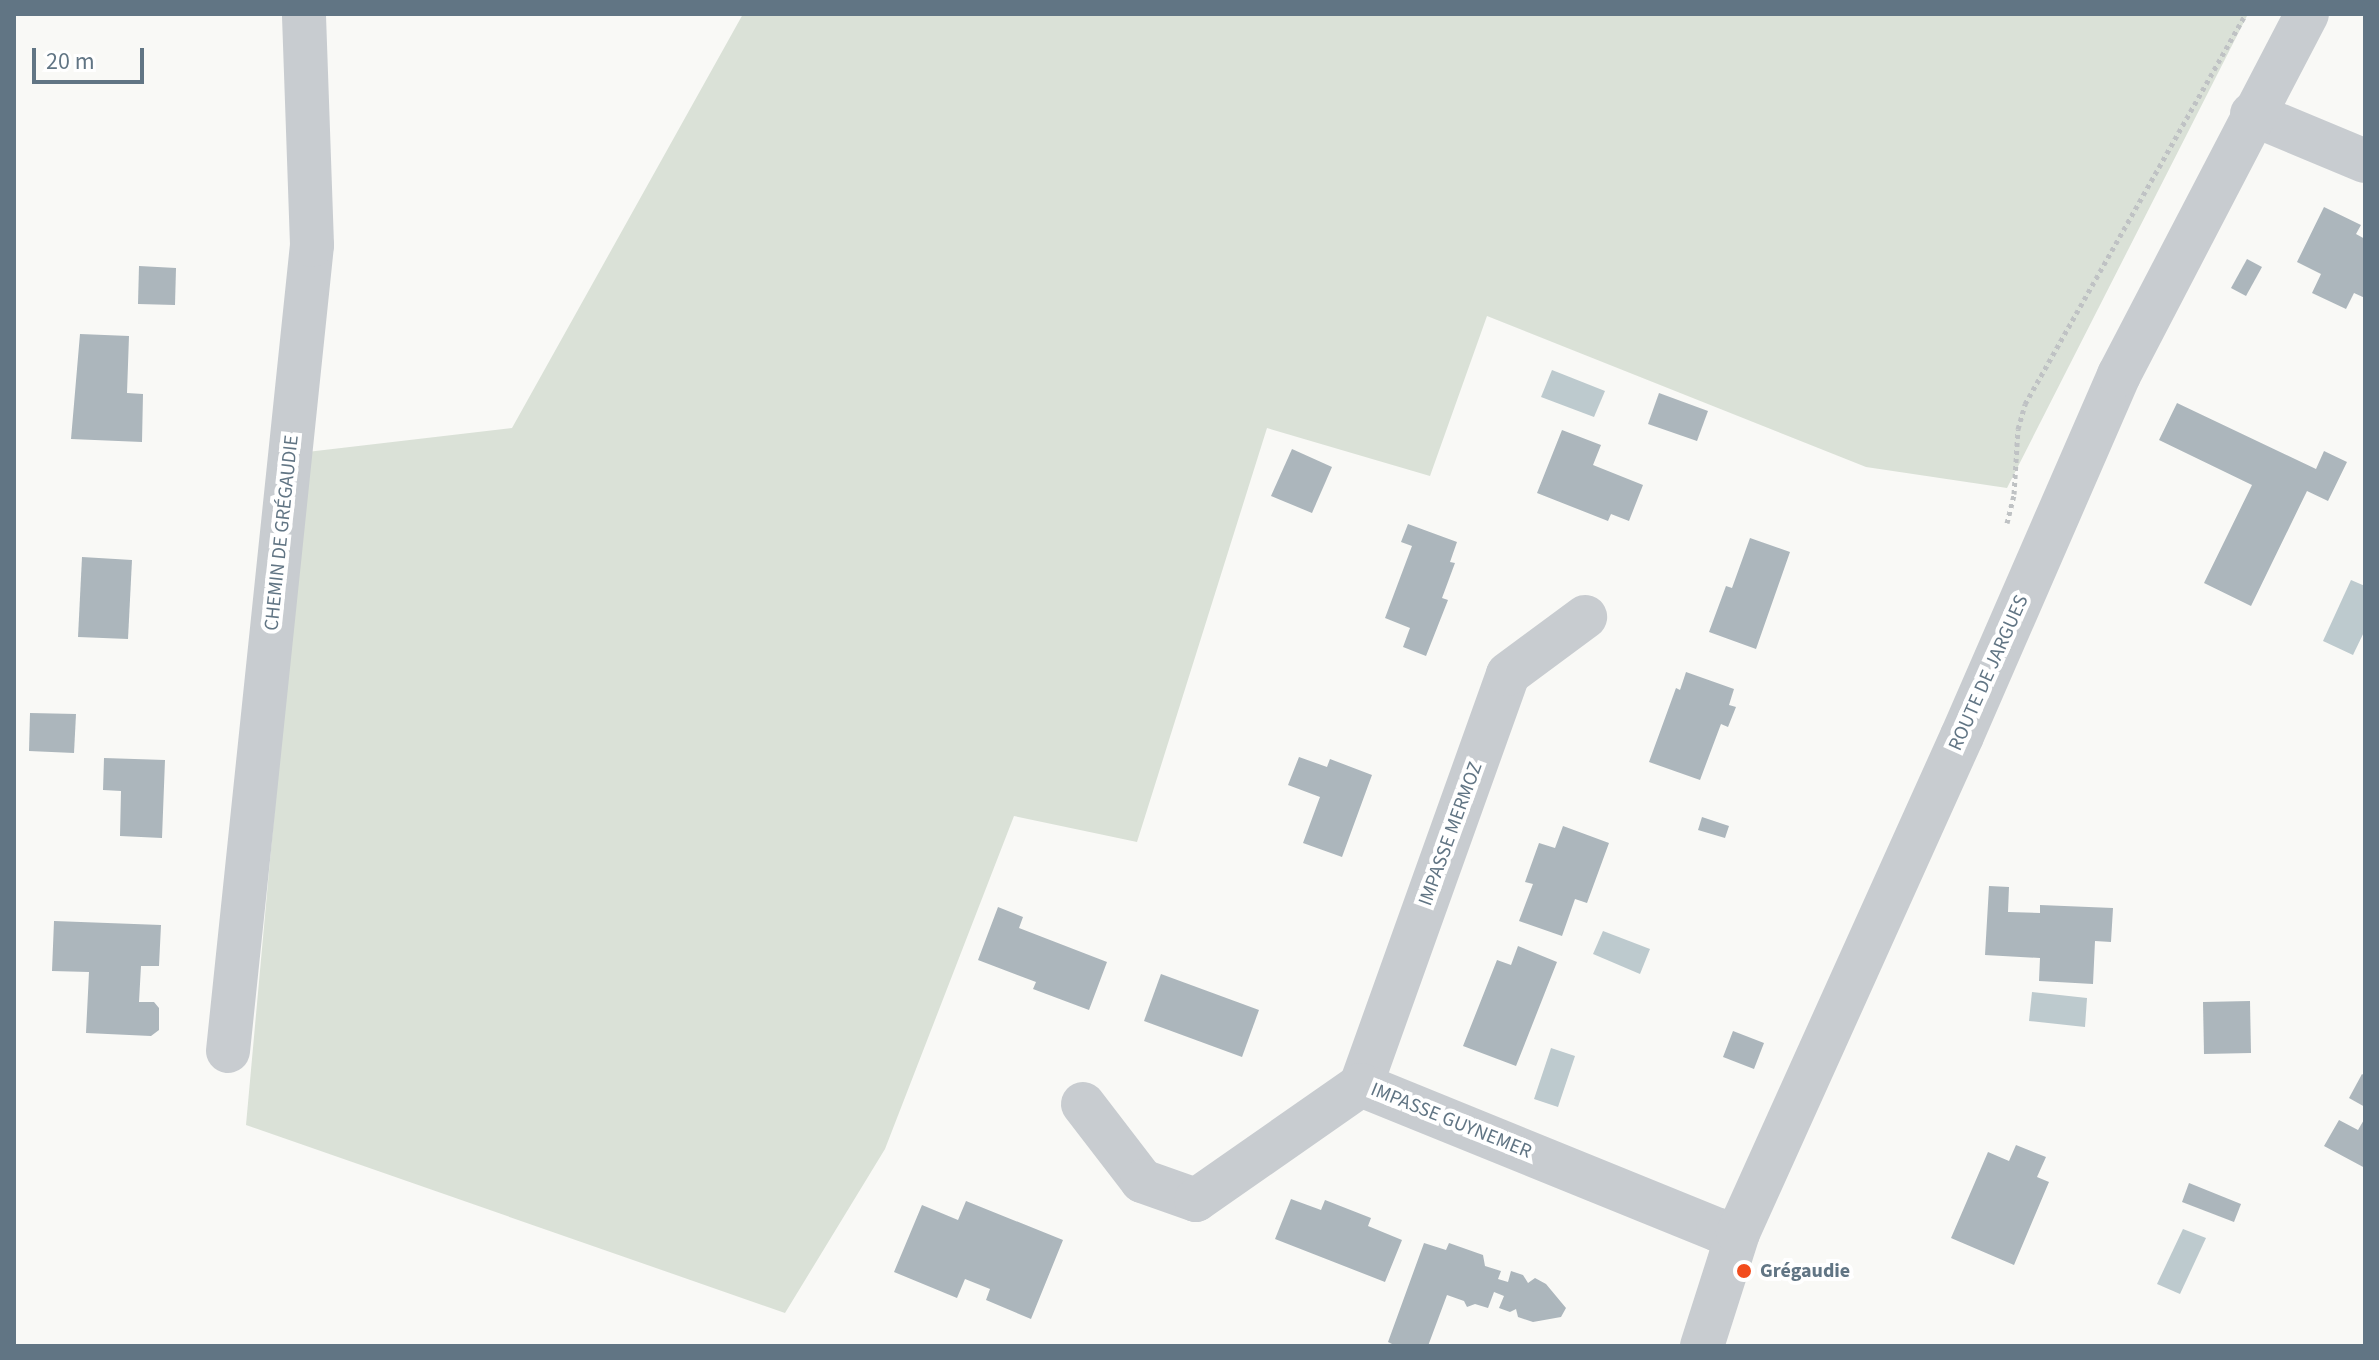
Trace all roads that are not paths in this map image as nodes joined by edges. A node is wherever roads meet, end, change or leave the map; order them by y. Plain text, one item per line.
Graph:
1 (304, 14) edge
2 (2307, 14) edge
3 (2252, 114) junction
4 (2365, 161) edge
5 (1585, 617) dead end
6 (228, 1051) dead end
7 (1361, 1085) junction
8 (1083, 1104) dead end
9 (1738, 1233) junction
10 (1702, 1346) edge

1 - 6 street, CHEMIN DE GRÉGAUDIE
2 - 3 street, ROUTE DE JARGUES
3 - 4 street
3 - 9 street, ROUTE DE JARGUES
5 - 7 street, IMPASSE MERMOZ
7 - 8 street, IMPASSE GUYNEMER
7 - 9 street, IMPASSE GUYNEMER
9 - 10 street, ROUTE DE JARGUES

